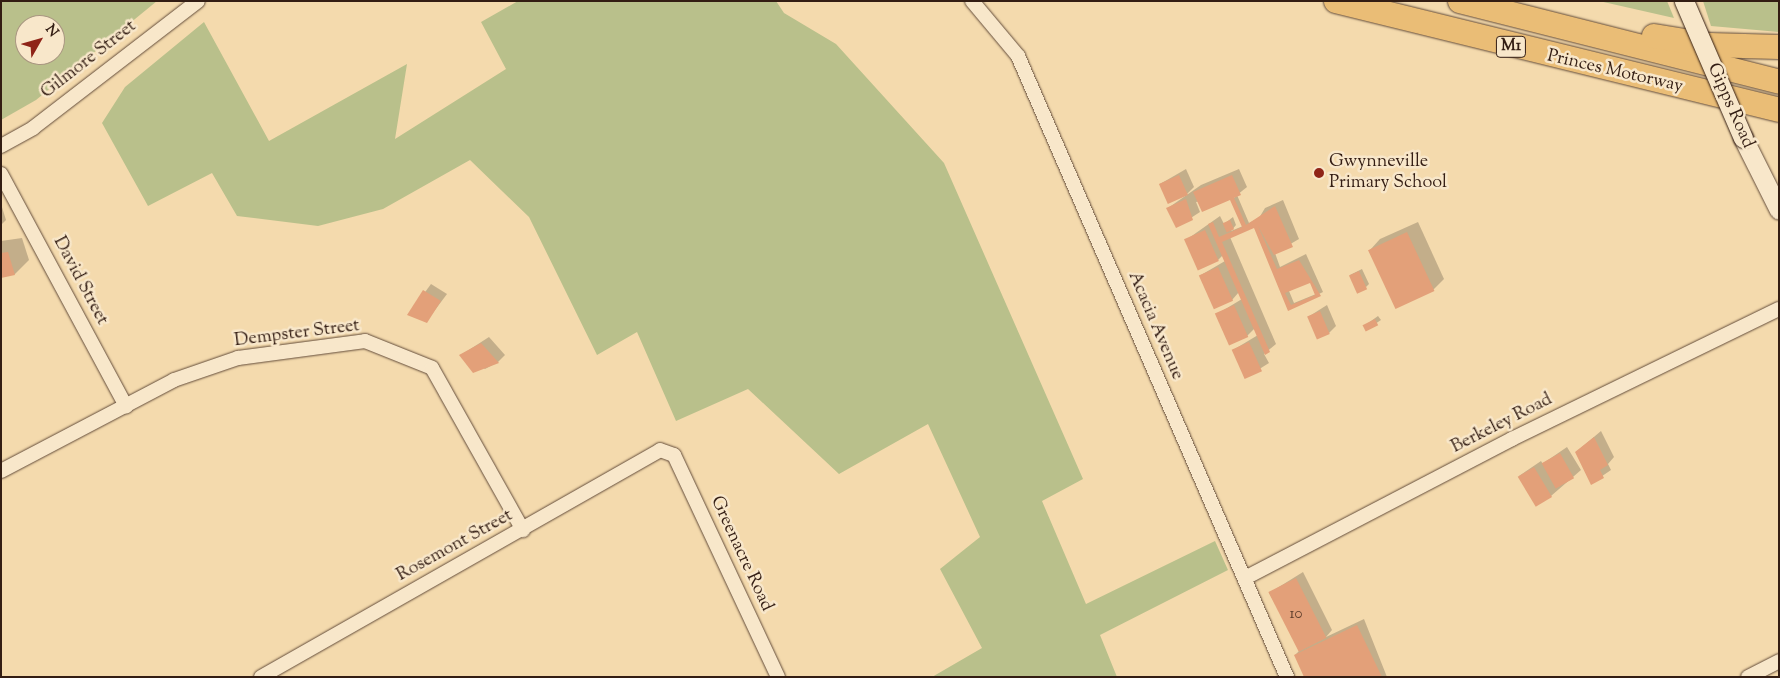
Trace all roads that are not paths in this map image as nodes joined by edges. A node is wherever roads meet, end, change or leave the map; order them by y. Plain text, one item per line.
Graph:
1 (198, 1) edge
2 (972, 1) edge
3 (1336, 1) edge
4 (1684, 1) edge
5 (1468, 3) edge
6 (1779, 47) edge
7 (1779, 82) edge
8 (1779, 110) edge
9 (1, 146) edge
10 (1, 174) edge
11 (1779, 210) edge
12 (1779, 309) edge
13 (126, 406) junction
14 (668, 450) joint
15 (1, 471) edge
16 (523, 530) junction
17 (1244, 578) junction
18 (1779, 661) edge
19 (773, 675) edge
20 (261, 677) edge
21 (1287, 677) edge
22 (1748, 677) edge

1 - 9 street, Gilmore Street
2 - 17 street, Acacia Avenue
3 - 8 highway, Princes Motorway / M1
4 - 11 main road, Gipps Road, bridge
5 - 6 highway
5 - 7 highway, Princes Motorway / M1
10 - 13 street, David Street
12 - 17 street, Berkeley Road
13 - 15 street, Dempster Street
13 - 16 street, Dempster Street
14 - 16 street, Rosemont Street
14 - 19 street, Greenacre Road
16 - 20 street, Rosemont Street
17 - 21 street, Acacia Avenue
18 - 22 street

